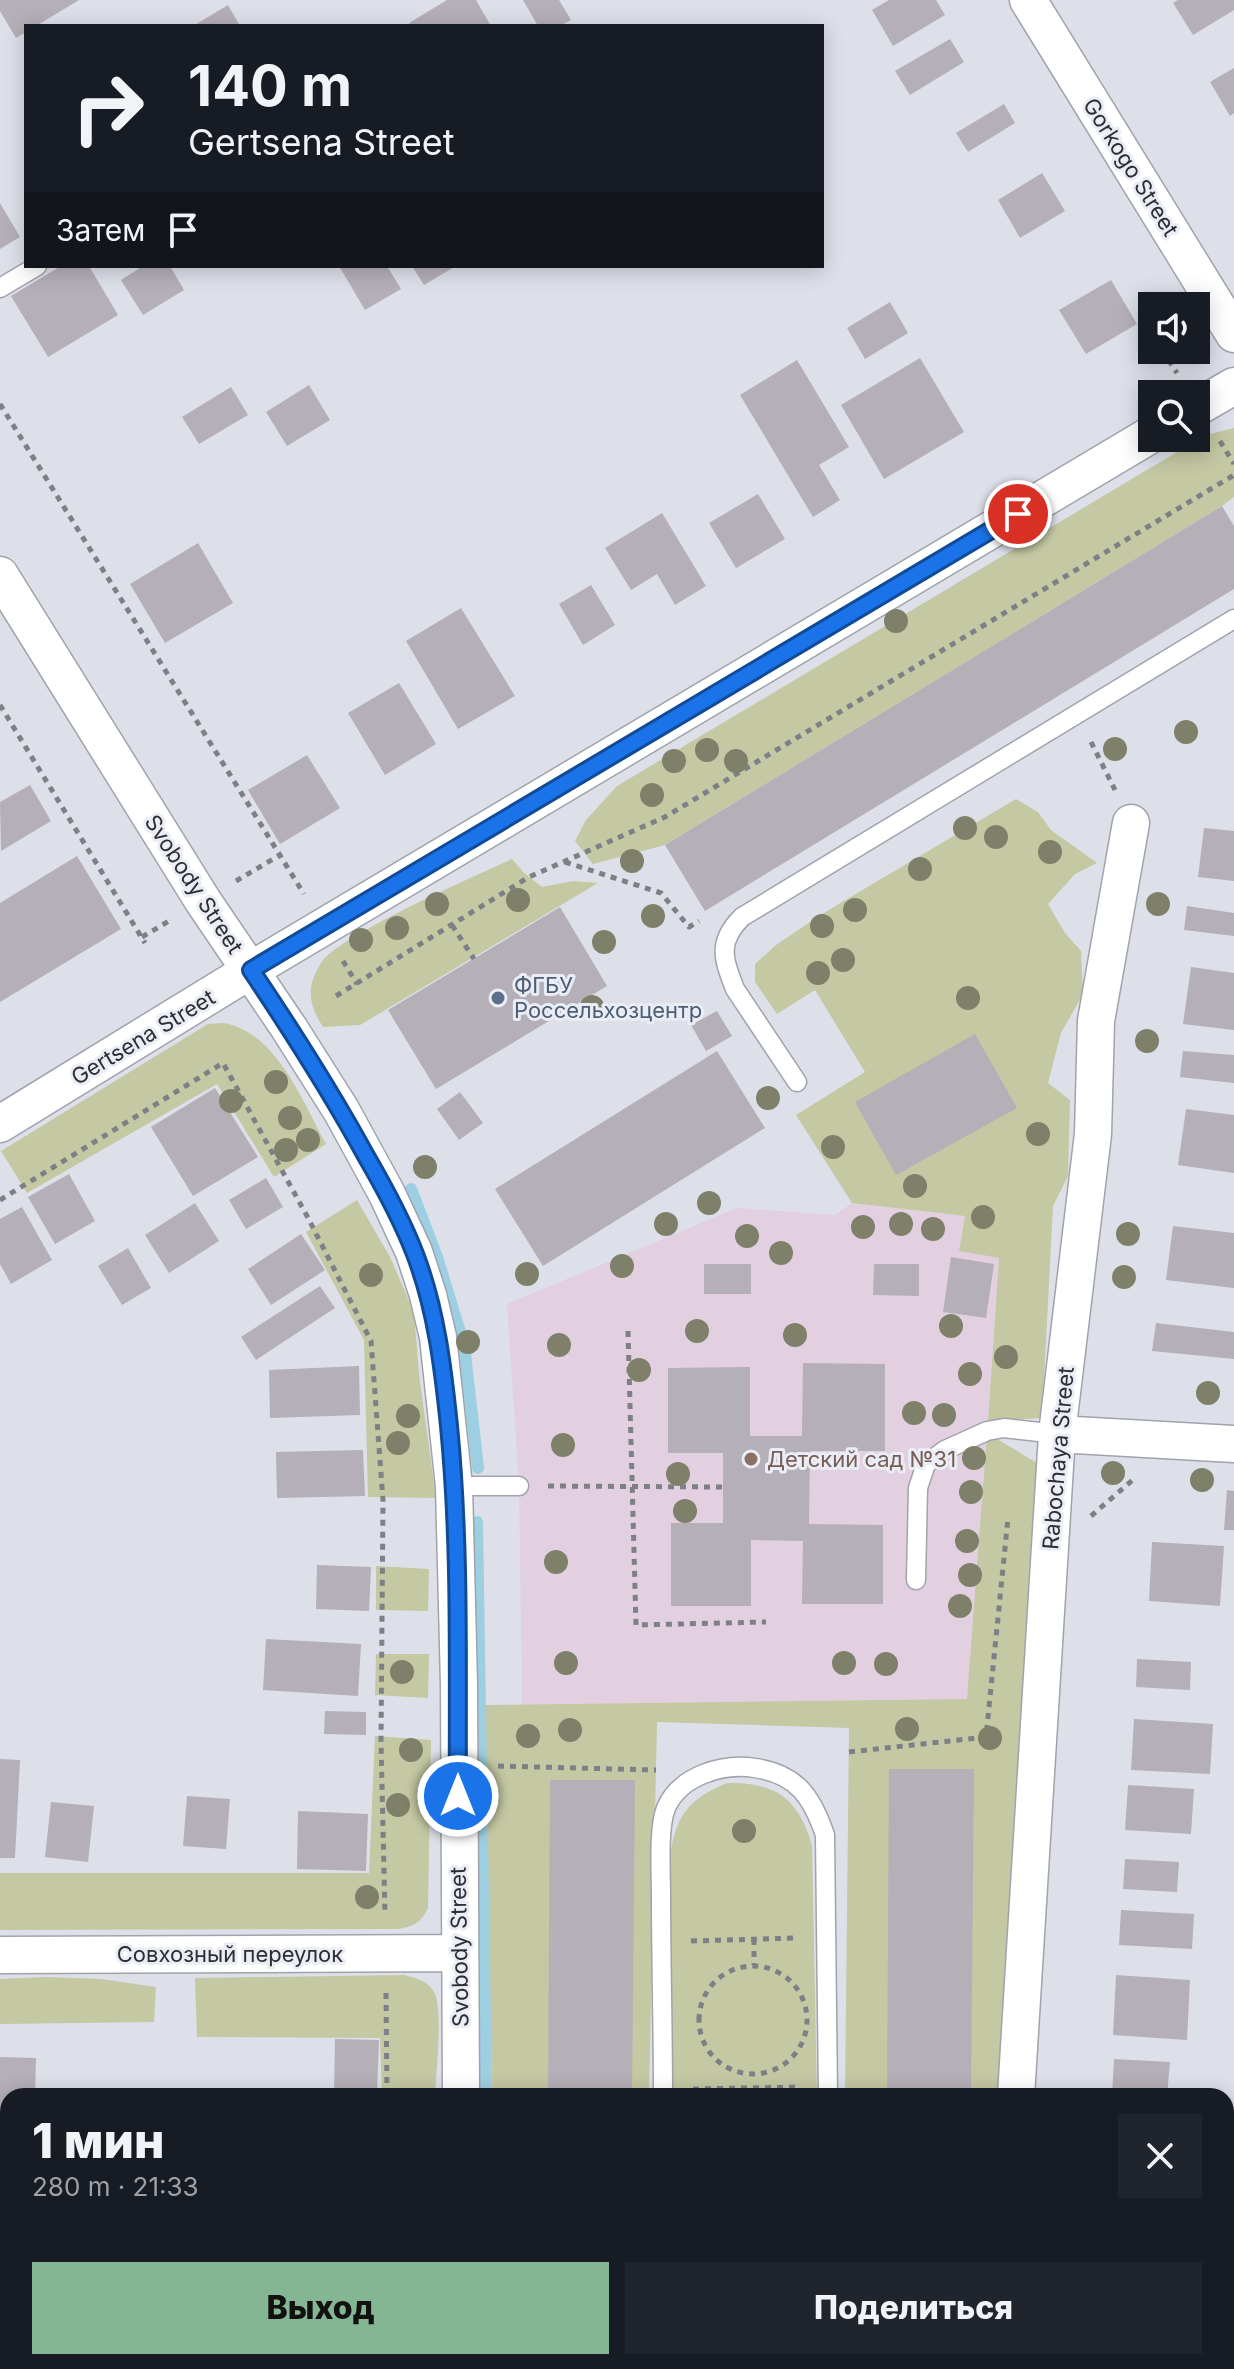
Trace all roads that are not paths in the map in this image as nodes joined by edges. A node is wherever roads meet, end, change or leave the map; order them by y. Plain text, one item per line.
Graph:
1 (1028, 0) edge
2 (34, 268) edge
3 (0, 288) edge
4 (1234, 334) edge
5 (1234, 386) edge
6 (1210, 400) edge
7 (1138, 442) edge
8 (0, 575) edge
9 (1234, 619) edge
10 (1131, 823) road end
11 (251, 970) junction
12 (797, 1082) dead end
13 (0, 1124) edge
14 (1057, 1434) junction
15 (1234, 1444) edge
16 (454, 1486) junction
17 (519, 1486) road end
18 (916, 1580) dead end
19 (459, 1953) junction
20 (0, 1955) edge
21 (461, 2088) edge
22 (663, 2088) edge
23 (828, 2088) edge
24 (1017, 2088) edge

1 - 4 street, Gorkogo Street
2 - 3 lane
5 - 6 street
7 - 11 street, Gertsena Street
8 - 11 street, Svobody Street
9 - 12 lane
10 - 14 street, Rabochaya Street
11 - 13 street, Gertsena Street
11 - 16 street, Svobody Street
14 - 15 street
14 - 18 lane
14 - 24 street, Rabochaya Street
16 - 17 lane
16 - 19 street, Svobody Street
19 - 20 street, Совхозный переулок
19 - 21 street, Svobody Street
22 - 23 lane

